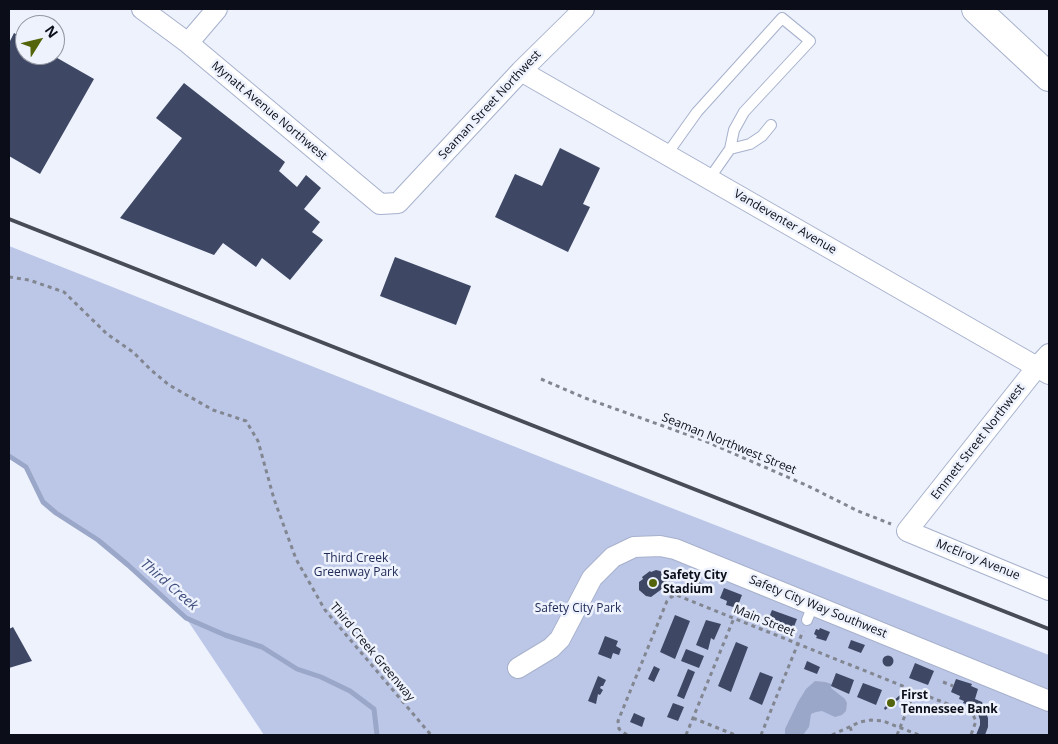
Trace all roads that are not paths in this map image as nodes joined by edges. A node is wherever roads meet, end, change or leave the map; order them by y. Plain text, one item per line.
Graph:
1 (142, 9) edge
2 (217, 9) edge
3 (584, 9) edge
4 (976, 9) edge
5 (782, 13) edge
6 (188, 43) junction
7 (521, 71) junction
8 (1049, 77) edge
9 (771, 125) dead end
10 (730, 149) junction
11 (666, 154) junction
12 (710, 179) junction
13 (398, 203) joint
14 (1045, 365) edge
15 (907, 531) joint
16 (1049, 590) edge
17 (518, 668) dead end
18 (1049, 701) edge

1 - 6 street, Mynatt Avenue Northwest
2 - 6 street
3 - 7 street, Seaman Street Northwest
4 - 8 street
5 - 10 lane
5 - 11 lane
6 - 13 street, Mynatt Avenue Northwest
7 - 11 street, Vandeventer Avenue
7 - 13 street, Seaman Street Northwest
9 - 10 lane
10 - 12 lane
11 - 12 street, Vandeventer Avenue
12 - 14 street, Vandeventer Avenue
14 - 15 street, Emmett Street Northwest
15 - 16 street, McElroy Avenue
17 - 18 street, Safety City Way Southwest

